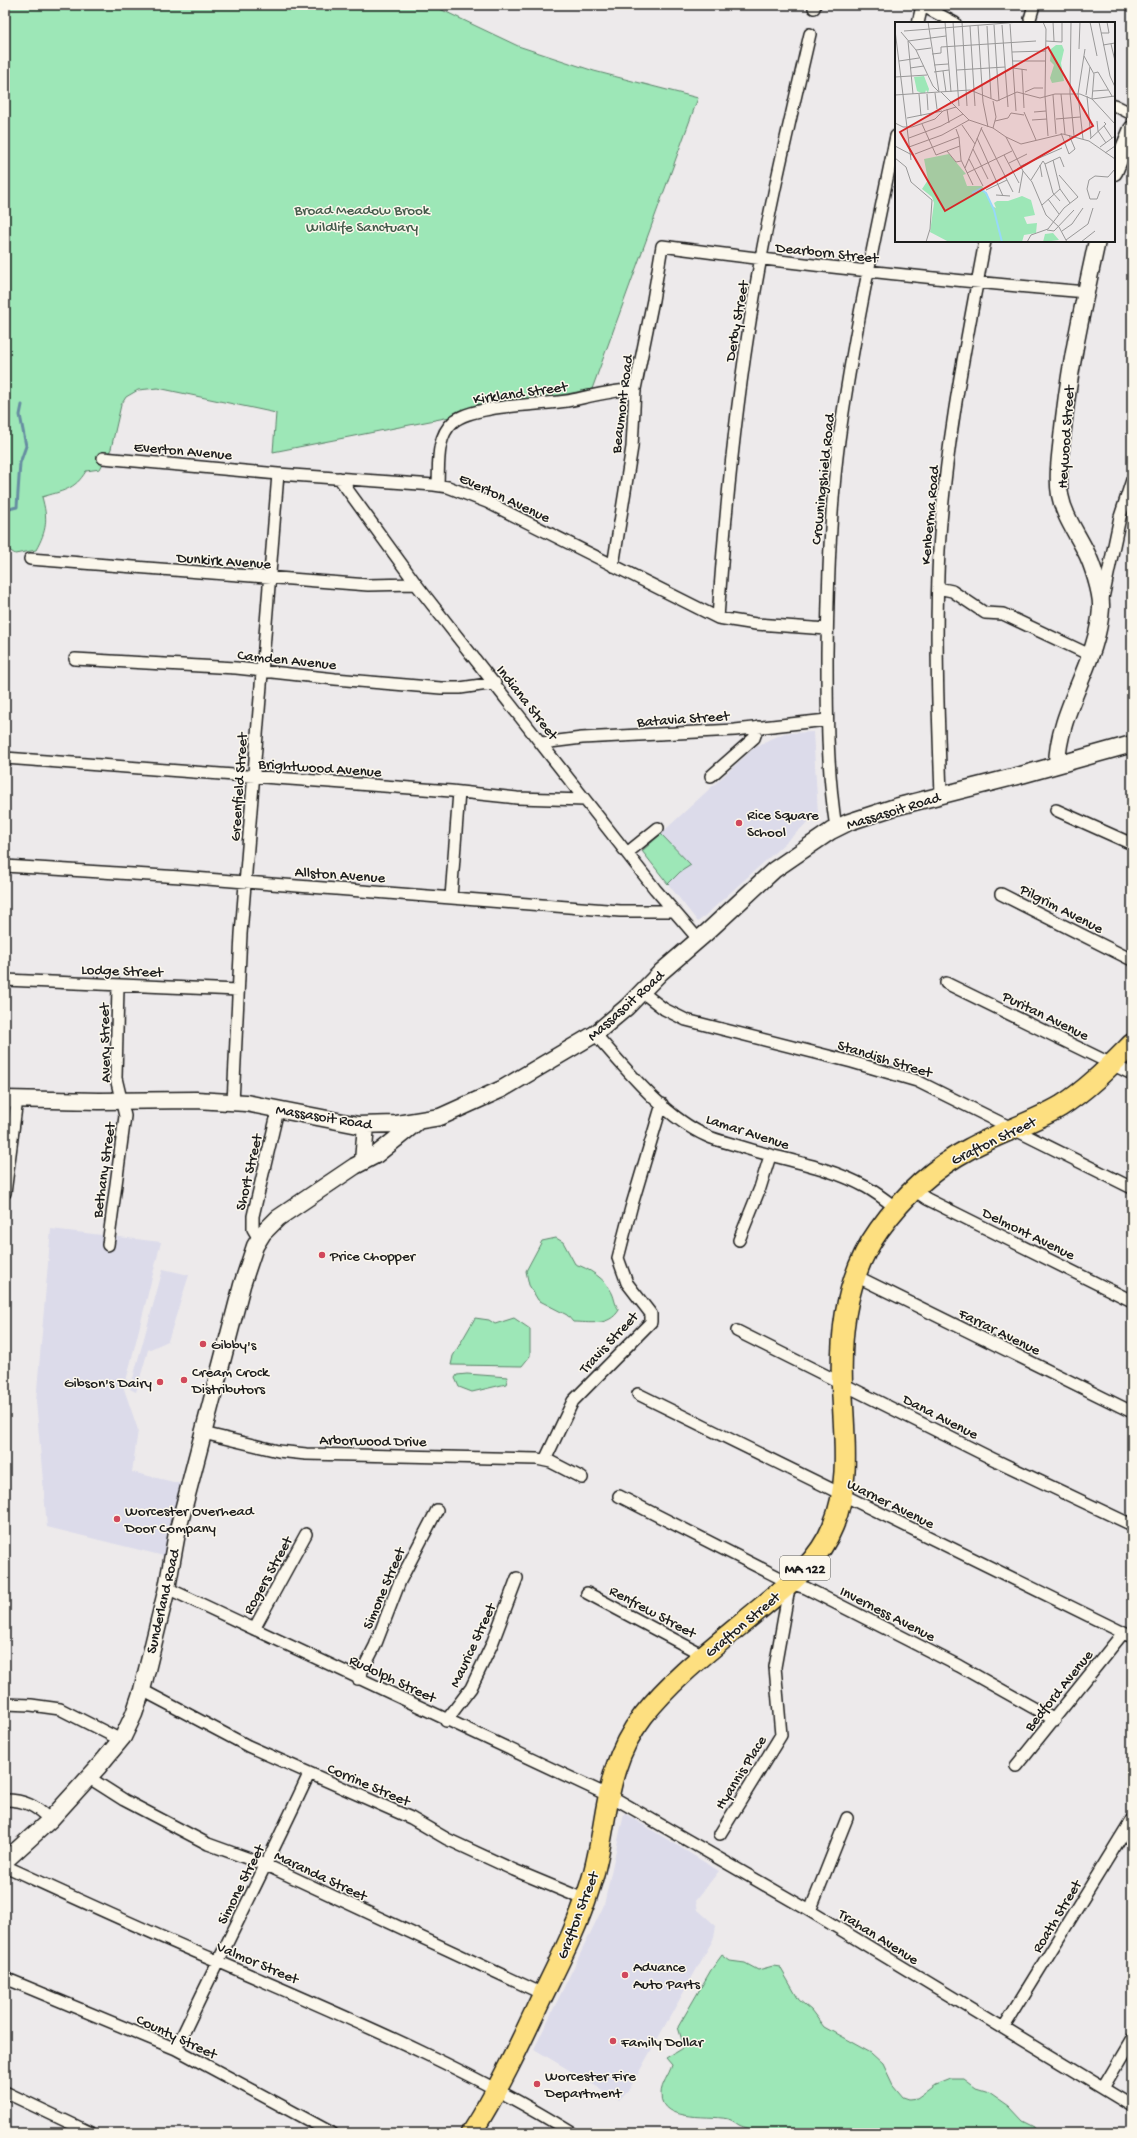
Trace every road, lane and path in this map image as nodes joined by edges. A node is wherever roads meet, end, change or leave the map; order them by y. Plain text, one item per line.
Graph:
1 (921, 5) edge
2 (1034, 5) edge
3 (1030, 19) dead end
4 (918, 22) edge
5 (953, 22) edge
6 (810, 34) dead end
7 (1115, 106) edge
8 (1132, 114) edge
9 (1132, 129) edge
10 (895, 141) edge
11 (1115, 170) edge
12 (985, 242) edge
13 (1097, 242) edge
14 (662, 246) joint
15 (762, 260) junction
16 (868, 271) junction
17 (977, 283) junction
18 (1086, 292) junction
19 (635, 392) junction
20 (103, 458) dead end
21 (278, 474) junction
22 (339, 478) junction
23 (1132, 480) edge
24 (438, 485) junction
25 (30, 559) dead end
26 (613, 566) junction
27 (269, 578) junction
28 (416, 584) junction
29 (938, 588) junction
30 (1101, 607) junction
31 (718, 618) junction
32 (827, 628) junction
33 (1090, 655) junction
34 (75, 659) dead end
35 (261, 670) junction
36 (495, 683) junction
37 (827, 720) junction
38 (758, 727) junction
39 (542, 743) junction
40 (1132, 744) edge
41 (5, 758) edge
42 (1057, 765) junction
43 (711, 776) dead end
44 (253, 778) junction
45 (459, 792) junction
46 (941, 795) junction
47 (585, 800) junction
48 (1056, 810) dead end
49 (658, 828) dead end
50 (836, 828) junction
51 (1132, 844) edge
52 (627, 853) junction
53 (5, 866) edge
54 (246, 882) junction
55 (1001, 894) dead end
56 (451, 897) junction
57 (673, 911) junction
58 (699, 940) junction
59 (1132, 960) edge
60 (5, 980) edge
61 (946, 983) dead end
62 (118, 986) junction
63 (238, 990) junction
64 (642, 992) junction
65 (595, 1034) junction
66 (1132, 1044) edge
67 (1112, 1064) junction
68 (1132, 1074) edge
69 (11, 1099) edge
70 (121, 1100) junction
71 (233, 1103) junction
72 (662, 1104) junction
73 (278, 1110) junction
74 (417, 1122) junction
75 (373, 1125) junction
76 (1014, 1128) junction
77 (770, 1156) junction
78 (370, 1158) junction
79 (1132, 1188) edge
80 (914, 1190) junction
81 (5, 1193) edge
82 (896, 1208) junction
83 (259, 1240) junction
84 (739, 1240) dead end
85 (108, 1245) dead end
86 (856, 1276) junction
87 (1132, 1301) edge
88 (737, 1331) dead end
89 (842, 1384) junction
90 (638, 1394) dead end
91 (1132, 1412) edge
92 (203, 1433) junction
93 (545, 1460) junction
94 (582, 1478) dead end
95 (620, 1496) dead end
96 (842, 1496) junction
97 (436, 1510) dead end
98 (1132, 1525) edge
99 (306, 1534) dead end
100 (517, 1578) dead end
101 (790, 1583) junction
102 (167, 1588) junction
103 (587, 1593) dead end
104 (254, 1629) junction
105 (1128, 1635) edge
106 (705, 1656) junction
107 (358, 1678) junction
108 (142, 1690) junction
109 (5, 1704) edge
110 (1055, 1720) junction
111 (446, 1721) junction
112 (121, 1740) junction
113 (1016, 1766) dead end
114 (309, 1774) junction
115 (88, 1777) junction
116 (608, 1795) junction
117 (5, 1800) edge
118 (847, 1818) dead end
119 (1132, 1818) edge
120 (50, 1820) junction
121 (720, 1834) dead end
122 (5, 1861) edge
123 (5, 1866) edge
124 (266, 1866) junction
125 (586, 1900) junction
126 (810, 1911) junction
127 (217, 1961) junction
128 (5, 1978) edge
129 (543, 1994) junction
130 (1004, 2028) junction
131 (1132, 2039) edge
132 (176, 2049) junction
133 (1103, 2088) junction
134 (497, 2090) junction
135 (5, 2092) edge
136 (1132, 2106) edge
137 (91, 2133) edge
138 (332, 2133) edge
139 (471, 2133) edge
140 (572, 2133) edge

1 - 4 street
1 - 5 street
2 - 3 street
6 - 15 street, Derby Street
7 - 8 street
9 - 11 street
10 - 16 street, Crowningshield Road
12 - 17 street, Kenberma Road
13 - 18 street, Heywood Street
14 - 15 street, Dearborn Street
14 - 19 street, Beaumont Road
15 - 16 street, Dearborn Street
15 - 31 street, Derby Street
16 - 17 street, Dearborn Street
16 - 32 street, Crowningshield Road
17 - 18 street, Dearborn Street
17 - 29 street, Kenberma Road
18 - 30 street, Heywood Street
19 - 24 street, Kirkland Street
19 - 26 street, Beaumont Road
20 - 21 street, Everton Avenue
21 - 22 street, Everton Avenue
21 - 27 street, Greenfield Street
22 - 24 street, Everton Avenue
22 - 28 street, Indiana Street
23 - 30 street
24 - 26 street, Everton Avenue
25 - 27 street, Dunkirk Avenue
26 - 31 street, Everton Avenue
27 - 28 street, Dunkirk Avenue
27 - 35 street, Greenfield Street
28 - 36 street, Indiana Street
29 - 33 street
29 - 46 street, Kenberma Road
30 - 33 street, Heywood Street
31 - 32 street, Everton Avenue
32 - 37 street, Crowningshield Road
33 - 42 street, Heywood Street
34 - 35 street, Camden Avenue
35 - 36 street, Camden Avenue
35 - 44 street, Greenfield Street
36 - 39 street, Indiana Street
37 - 38 street, Batavia Street
37 - 50 street, Crowningshield Road
38 - 39 street, Batavia Street
38 - 43 street
39 - 47 street, Indiana Street
40 - 42 street, Massasoit Road
41 - 44 street, Brightwood Avenue
42 - 46 street, Massasoit Road
44 - 45 street, Brightwood Avenue
44 - 54 street, Greenfield Street
45 - 47 street, Brightwood Avenue
45 - 56 street
46 - 50 street, Massasoit Road
47 - 52 street, Indiana Street
48 - 51 street
49 - 52 street
50 - 58 street, Massasoit Road
52 - 57 street, Indiana Street
53 - 54 street, Allston Avenue
54 - 56 street, Allston Avenue
54 - 63 street, Greenfield Street
55 - 59 street, Pilgrim Avenue
56 - 57 street, Allston Avenue
57 - 58 street, Indiana Street
58 - 64 street, Massasoit Road
60 - 62 street, Lodge Street
61 - 67 street, Puritan Avenue
62 - 63 street, Lodge Street
62 - 70 street, Avery Street
63 - 71 street, Greenfield Street
64 - 65 street, Massasoit Road
64 - 76 street, Standish Street
65 - 72 street, Lamar Avenue
65 - 74 street, Massasoit Road
66 - 67 highway, Grafton Street / MA 122
67 - 68 street, Puritan Avenue
67 - 76 highway, Grafton Street / MA 122
69 - 70 street, Massasoit Road
69 - 81 street
70 - 71 street, Massasoit Road
70 - 85 street, Bethany Street
71 - 73 street, Massasoit Road
72 - 77 street, Lamar Avenue
72 - 93 street, Travis Street
73 - 75 street, Massasoit Road
73 - 83 street, Short Street
74 - 75 street, Massasoit Road
74 - 78 street, Sunderland Road
75 - 78 street
76 - 79 street, Standish Street
76 - 80 highway, Grafton Street / MA 122
77 - 82 street, Lamar Avenue
77 - 84 street
78 - 83 street, Sunderland Road
80 - 82 highway, Grafton Street / MA 122
80 - 87 street, Delmont Avenue
82 - 86 highway, Grafton Street / MA 122
83 - 92 street, Sunderland Road
86 - 89 highway, Grafton Street / MA 122
86 - 91 street, Farrar Avenue
88 - 89 street, Dana Avenue
89 - 96 highway, Grafton Street / MA 122
89 - 98 street, Dana Avenue
90 - 96 street, Warner Avenue
92 - 93 street, Arborwood Drive
92 - 102 street, Sunderland Road
93 - 94 street
95 - 101 street, Inverness Avenue
96 - 101 highway, Grafton Street / MA 122
96 - 105 street, Warner Avenue
97 - 107 street, Simone Street
99 - 104 street, Rogers Street
100 - 111 street, Maurice Street
101 - 106 highway, Grafton Street / MA 122
101 - 110 street, Inverness Avenue
101 - 121 street, Hyannis Place
102 - 104 street, Rudolph Street
102 - 108 street, Sunderland Road
103 - 106 street, Renfrew Street
104 - 107 street, Rudolph Street
105 - 110 street, Bedford Avenue
106 - 116 highway, Grafton Street / MA 122
107 - 111 street, Rudolph Street
108 - 112 street, Sunderland Road
108 - 114 street, Corrine Street
109 - 112 street
110 - 113 street, Bedford Avenue
111 - 116 street, Rudolph Street
112 - 115 street, Sunderland Road
114 - 124 street, Simone Street
114 - 125 street, Corrine Street
115 - 120 street, Sunderland Road
115 - 124 street, Maranda Street
116 - 125 highway, Grafton Street / MA 122
116 - 126 street, Trahan Avenue
117 - 120 street
118 - 126 street
119 - 130 street, Roath Street
120 - 122 street, Sunderland Road
123 - 127 street, Valmor Street
124 - 127 street, Simone Street
124 - 129 street, Maranda Street
125 - 129 highway, Grafton Street / MA 122
126 - 130 street, Trahan Avenue
127 - 132 street, Simone Street
127 - 134 street, Valmor Street
128 - 132 street, County Street
129 - 134 highway, Grafton Street / MA 122
130 - 133 street, Trahan Avenue
131 - 133 street
132 - 138 street, County Street
133 - 136 street, Trahan Avenue
134 - 139 highway, Grafton Street / MA 122
134 - 140 street, Valmor Street
135 - 137 street

